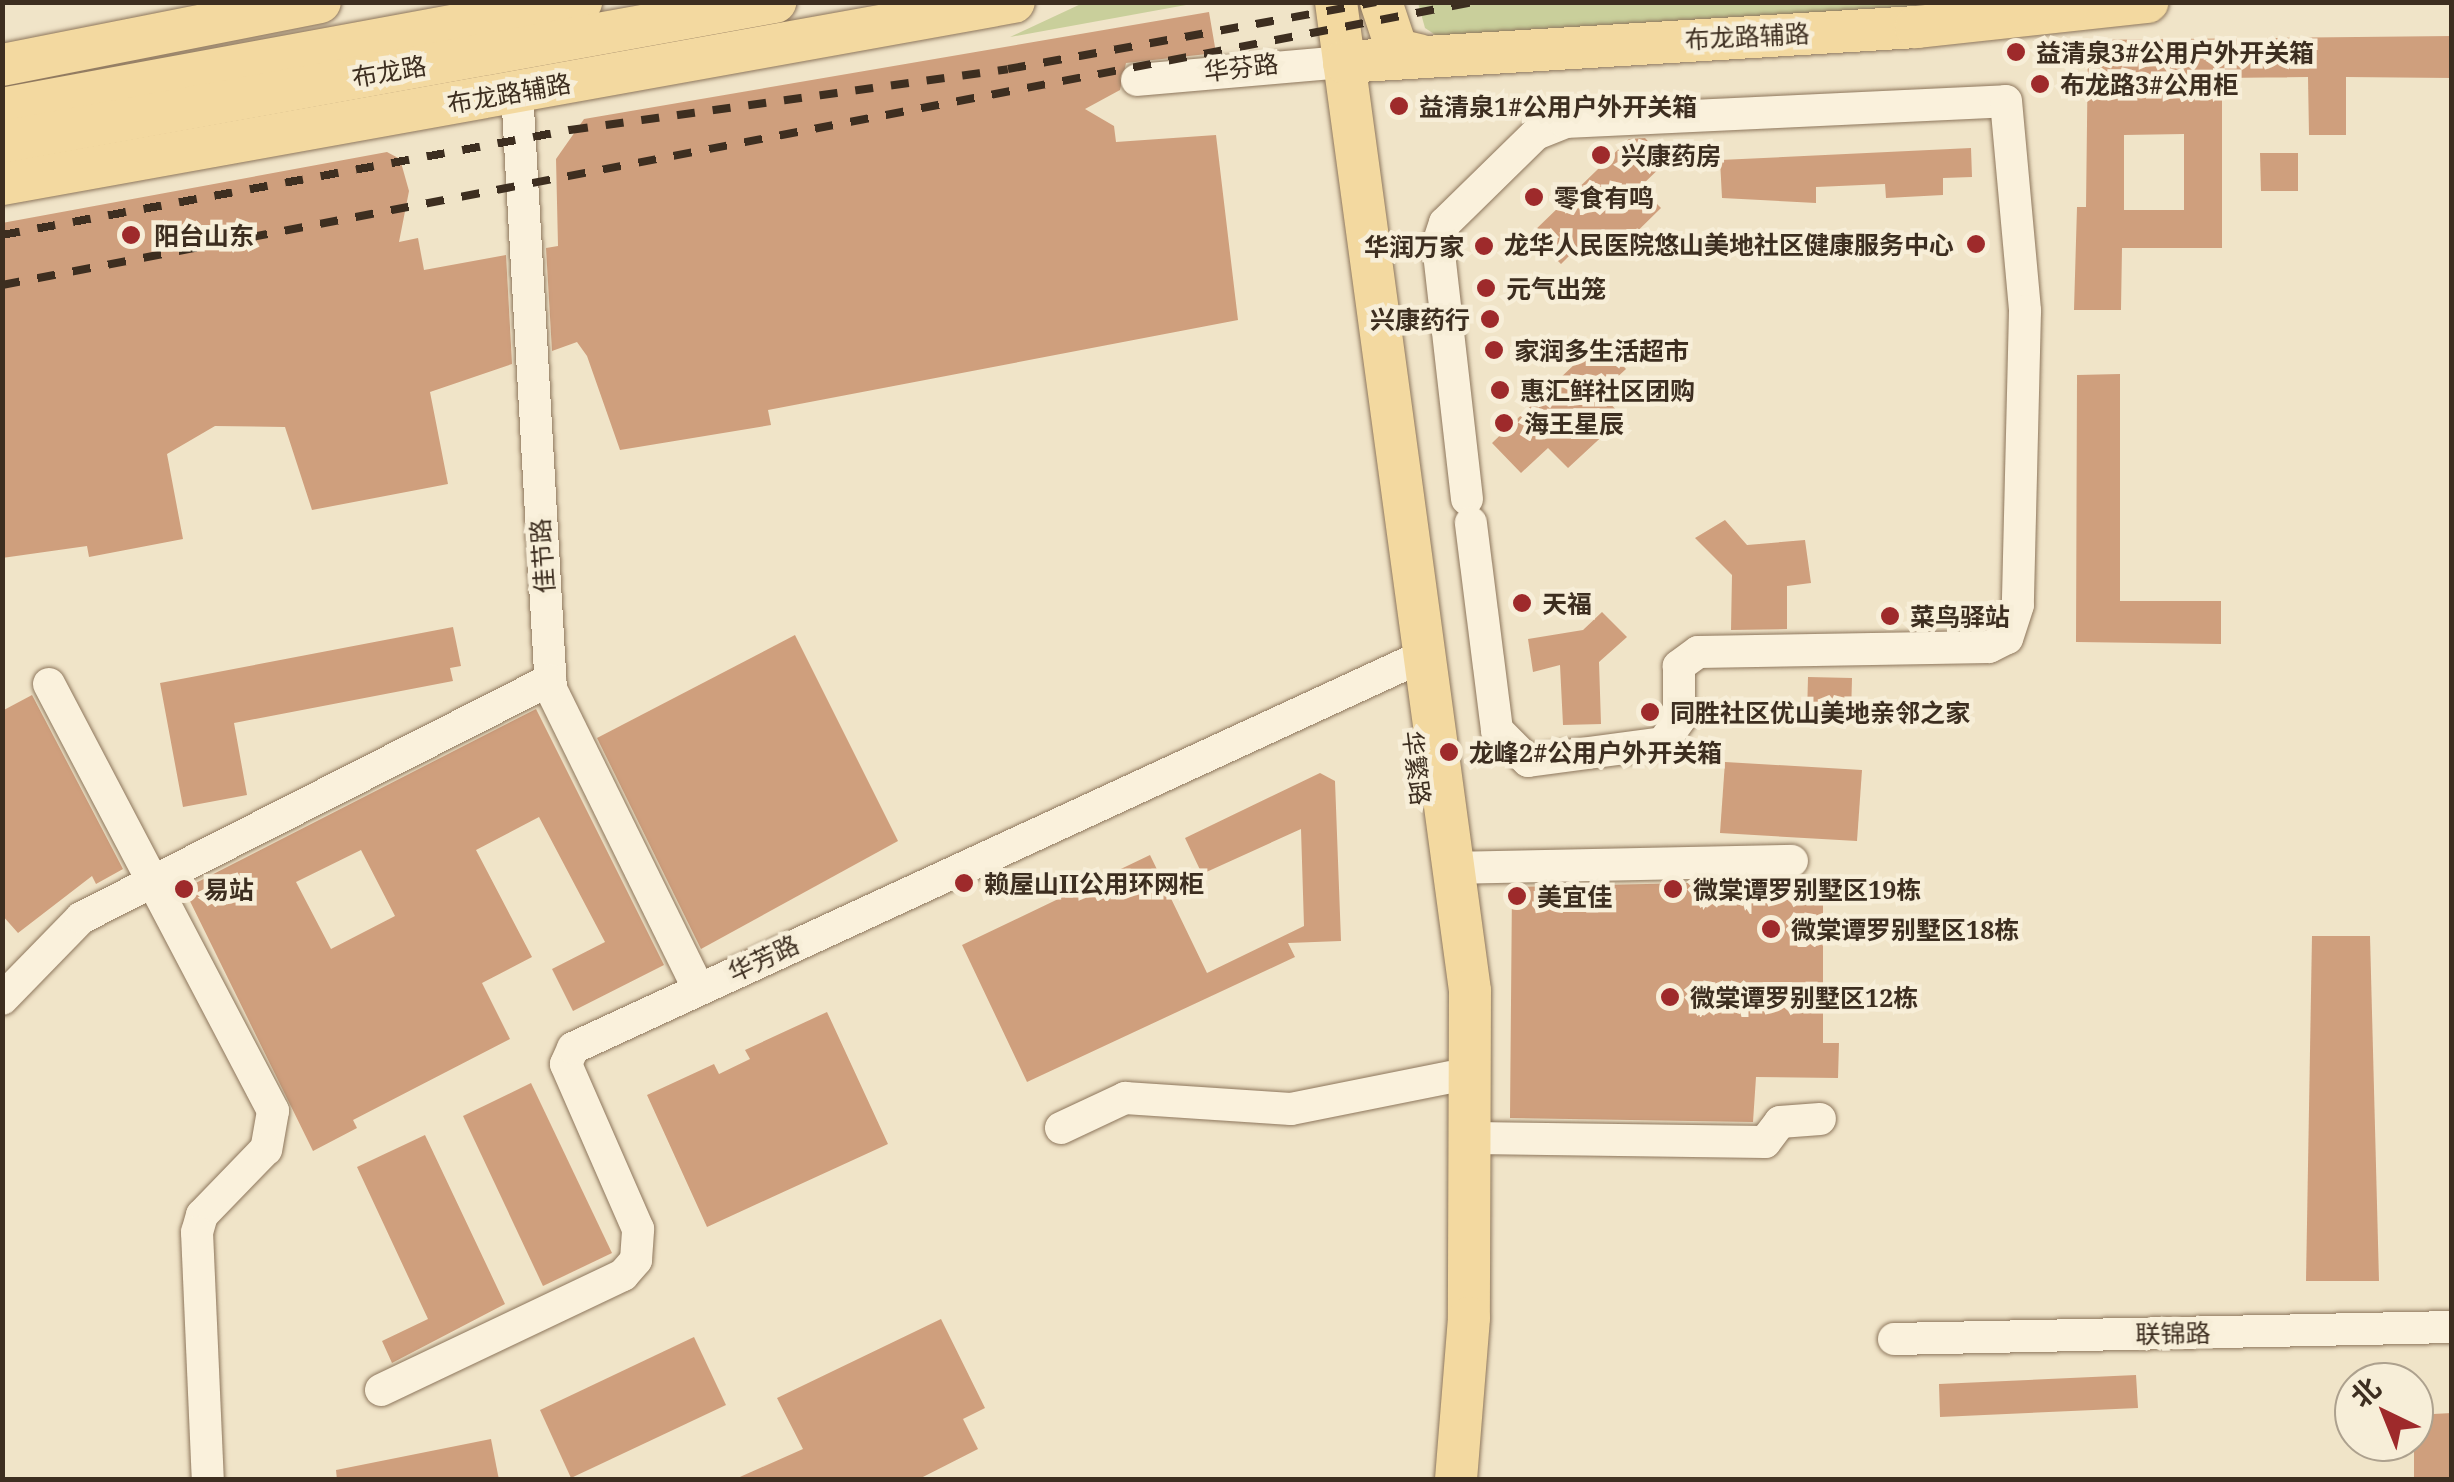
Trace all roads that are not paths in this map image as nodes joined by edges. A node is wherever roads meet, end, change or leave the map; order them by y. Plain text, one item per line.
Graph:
1 (320, 2) edge
2 (581, 2) edge
3 (1014, 2) edge
4 (1336, 2) edge
5 (1382, 2) edge
6 (2148, 2) edge
7 (770, 3) edge
8 (1419, 55) junction
9 (1344, 62) junction
10 (2, 65) edge
11 (1137, 80) dead end
12 (516, 90) junction
13 (2, 109) edge
14 (2, 142) edge
15 (2, 184) edge
16 (1469, 511) joint
17 (1414, 659) junction
18 (550, 680) junction
19 (49, 684) dead end
20 (1792, 861) dead end
21 (1453, 868) junction
22 (155, 883) junction
23 (698, 988) junction
24 (2, 999) edge
25 (1450, 1078) junction
26 (1820, 1119) dead end
27 (1060, 1128) dead end
28 (1474, 1138) junction
29 (2452, 1326) edge
30 (1894, 1339) dead end
31 (381, 1390) dead end
32 (208, 1480) edge
33 (1428, 1480) edge
34 (1456, 1480) edge

1 - 10 main road
2 - 13 main road, 布龙路
3 - 12 main road, 布龙路辅路
4 - 9 main road, 华繁路
5 - 8 main road
6 - 8 main road, 布龙路辅路
7 - 14 main road, 布龙路
8 - 9 main road, 布龙路辅路
9 - 11 street, 华芬路
9 - 17 main road, 华繁路
12 - 15 main road, 布龙路辅路
12 - 18 street, 佳节路
16 - 16 street
17 - 21 main road, 华繁路
17 - 23 street, 华芳路
17 - 25 main road, 华繁路
18 - 22 street
18 - 23 street, 佳节路
19 - 22 street
20 - 21 street
21 - 28 main road, 华繁路
22 - 24 street
22 - 32 street
23 - 31 street, 华芳路
25 - 27 street
25 - 33 main road, 华繁路
26 - 28 street
28 - 34 main road, 华繁路
29 - 30 street, 联锦路

